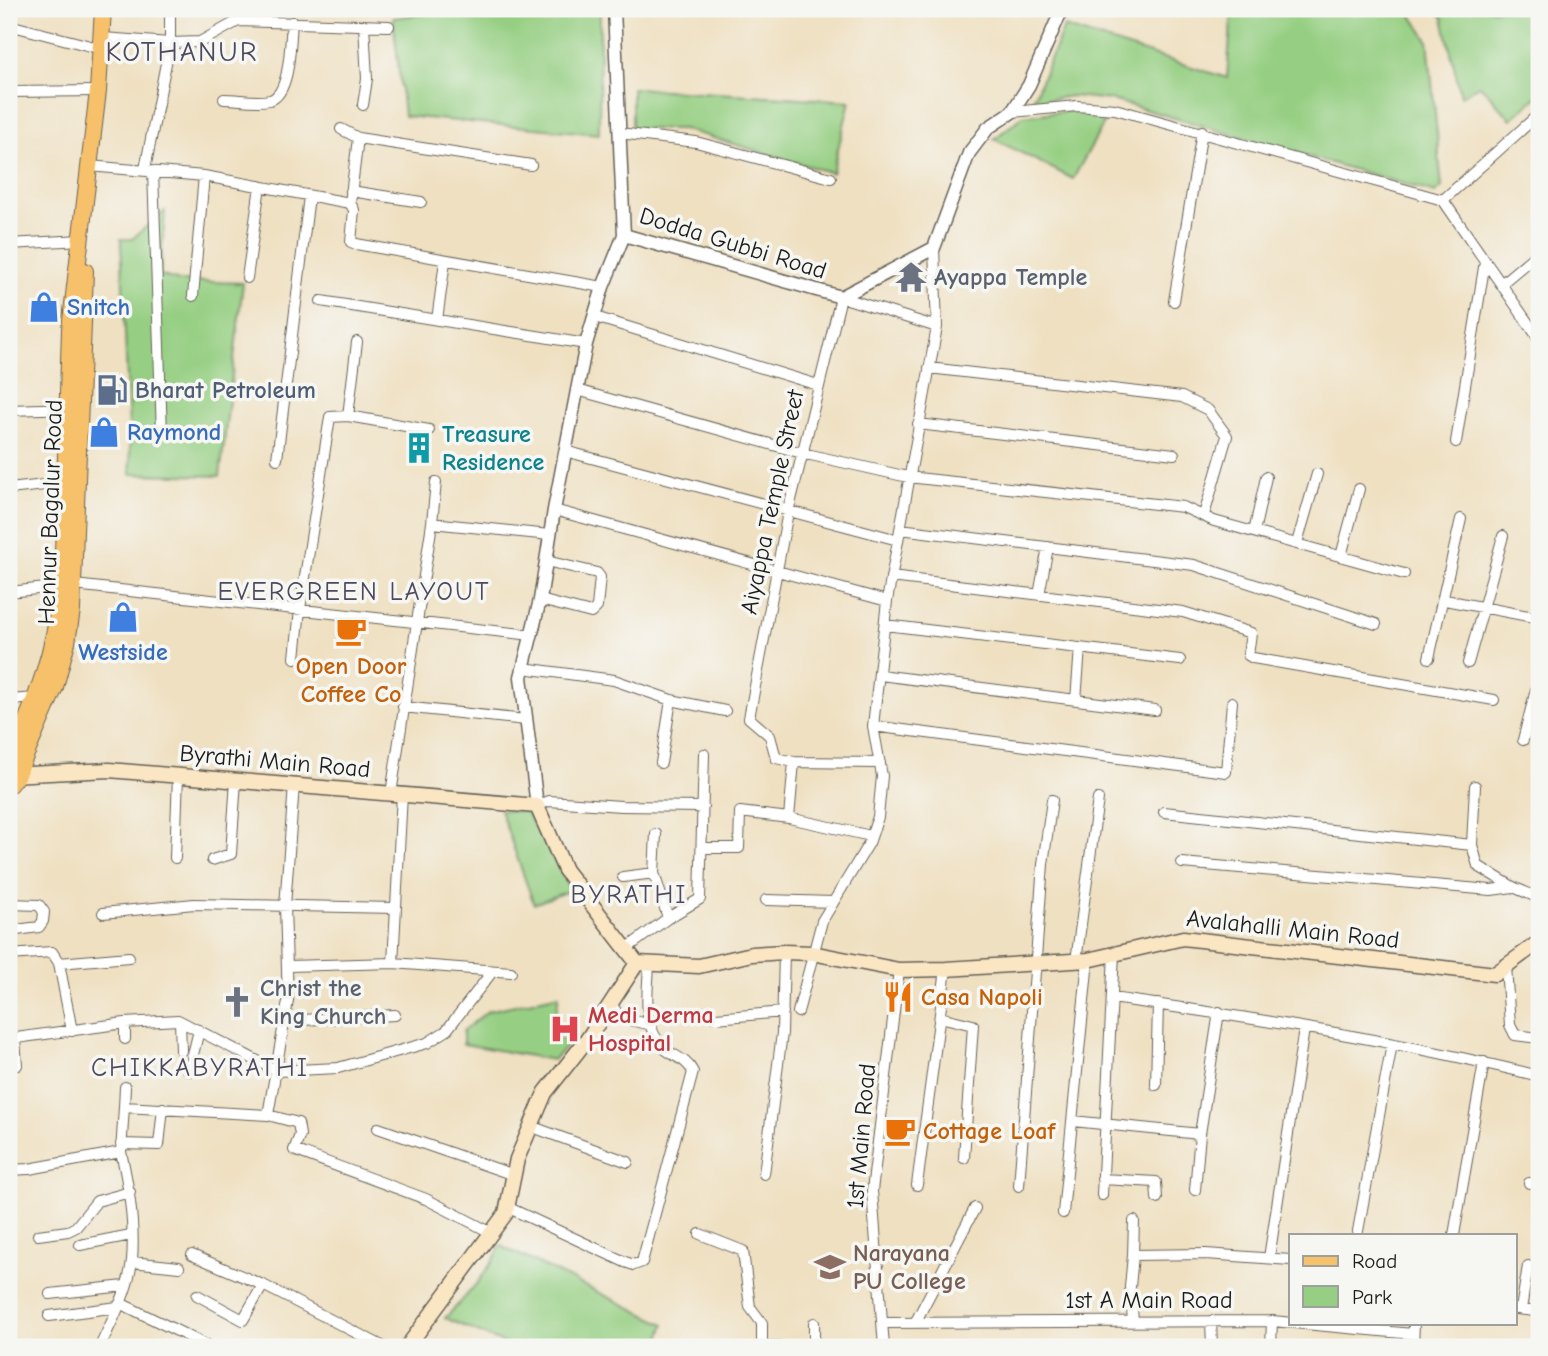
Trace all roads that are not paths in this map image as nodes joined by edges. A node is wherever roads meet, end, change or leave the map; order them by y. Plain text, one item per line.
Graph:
1 (103, 9) edge
2 (170, 9) edge
3 (261, 9) edge
4 (614, 9) edge
5 (1062, 9) edge
6 (260, 22) junction
7 (292, 22) junction
8 (363, 25) junction
9 (9, 26) edge
10 (389, 26) dead end
11 (102, 44) junction
12 (170, 44) junction
13 (98, 91) junction
14 (9, 92) edge
15 (224, 99) dead end
16 (363, 105) dead end
17 (1012, 113) junction
18 (1539, 114) edge
19 (341, 129) dead end
20 (1202, 131) junction
21 (619, 134) junction
22 (358, 138) junction
23 (531, 165) dead end
24 (89, 166) junction
25 (149, 170) junction
26 (204, 176) junction
27 (831, 178) dead end
28 (260, 186) junction
29 (351, 191) junction
30 (309, 195) junction
31 (1443, 200) junction
32 (421, 202) dead end
33 (349, 203) junction
34 (624, 235) junction
35 (82, 237) junction
36 (9, 244) edge
37 (934, 248) junction
38 (1539, 251) edge
39 (445, 261) junction
40 (1485, 261) junction
41 (247, 278) dead end
42 (1501, 284) junction
43 (603, 287) junction
44 (193, 296) dead end
45 (841, 297) junction
46 (321, 301) dead end
47 (1174, 301) dead end
48 (595, 317) junction
49 (437, 320) junction
50 (937, 327) junction
51 (1539, 337) edge
52 (357, 342) dead end
53 (586, 344) junction
54 (929, 368) junction
55 (818, 385) junction
56 (577, 390) junction
57 (72, 408) junction
58 (9, 410) edge
59 (348, 416) junction
60 (918, 424) junction
61 (429, 430) dead end
62 (162, 435) dead end
63 (1457, 442) dead end
64 (565, 451) junction
65 (802, 453) junction
66 (1174, 454) dead end
67 (278, 459) dead end
68 (1317, 474) dead end
69 (908, 477) junction
70 (1266, 477) dead end
71 (436, 482) dead end
72 (63, 483) junction
73 (9, 489) edge
74 (1359, 489) dead end
75 (554, 510) junction
76 (788, 512) junction
77 (1204, 515) junction
78 (1461, 519) dead end
79 (432, 523) junction
80 (1254, 532) junction
81 (899, 534) junction
82 (550, 535) junction
83 (1503, 537) dead end
84 (1297, 543) junction
85 (1048, 547) junction
86 (1341, 556) junction
87 (546, 561) junction
88 (777, 570) junction
89 (1404, 574) dead end
90 (891, 577) junction
91 (68, 585) junction
92 (9, 592) edge
93 (1039, 594) junction
94 (540, 600) junction
95 (1445, 600) junction
96 (887, 601) junction
97 (1484, 608) junction
98 (300, 609) junction
99 (1539, 618) edge
100 (417, 622) junction
101 (1376, 624) dead end
102 (885, 625) junction
103 (532, 635) junction
104 (1080, 648) junction
105 (295, 658) dead end
106 (1429, 658) dead end
107 (1180, 660) dead end
108 (1468, 663) dead end
109 (523, 668) junction
110 (880, 675) junction
111 (1539, 678) edge
112 (38, 698) junction
113 (9, 700) edge
114 (1076, 700) junction
115 (1494, 700) dead end
116 (671, 701) junction
117 (1232, 702) dead end
118 (403, 706) junction
119 (1155, 710) dead end
120 (725, 711) dead end
121 (526, 720) junction
122 (873, 726) junction
123 (1523, 740) dead end
124 (704, 754) dead end
125 (9, 759) edge
126 (794, 762) junction
127 (661, 763) dead end
128 (880, 763) junction
129 (178, 775) junction
130 (12, 778) edge
131 (236, 780) junction
132 (294, 785) junction
133 (1475, 786) dead end
134 (396, 794) junction
135 (1097, 799) dead end
136 (1052, 800) dead end
137 (537, 806) junction
138 (703, 807) junction
139 (1164, 812) dead end
140 (789, 818) junction
141 (656, 834) dead end
142 (871, 836) junction
143 (1472, 845) junction
144 (702, 848) junction
145 (175, 858) dead end
146 (212, 860) dead end
147 (1182, 863) dead end
148 (654, 873) junction
149 (623, 877) dead end
150 (1513, 887) junction
151 (1539, 898) edge
152 (766, 900) dead end
153 (833, 902) junction
154 (9, 904) edge
155 (285, 906) junction
156 (396, 908) junction
157 (103, 913) dead end
158 (668, 918) junction
159 (9, 931) edge
160 (1539, 942) edge
161 (626, 949) junction
162 (784, 952) junction
163 (812, 953) junction
164 (1114, 953) junction
165 (9, 955) edge
166 (129, 957) dead end
167 (1082, 960) junction
168 (59, 962) junction
169 (393, 963) junction
170 (643, 964) junction
171 (1035, 964) junction
172 (289, 965) junction
173 (1506, 965) junction
174 (946, 969) junction
175 (899, 970) junction
176 (492, 972) junction
177 (511, 972) dead end
178 (1112, 998) junction
179 (611, 1003) junction
180 (1158, 1004) junction
181 (783, 1012) junction
182 (798, 1012) dead end
183 (1219, 1012) junction
184 (395, 1015) dead end
185 (940, 1017) junction
186 (716, 1018) dead end
187 (180, 1021) junction
188 (283, 1021) junction
189 (125, 1023) junction
190 (648, 1024) junction
191 (1304, 1029) junction
192 (199, 1030) junction
193 (72, 1031) junction
194 (1539, 1038) edge
195 (12, 1039) edge
196 (125, 1039) dead end
197 (1392, 1044) junction
198 (180, 1051) dead end
199 (1483, 1062) junction
200 (17, 1065) dead end
201 (189, 1070) dead end
202 (277, 1071) junction
203 (1539, 1076) edge
204 (1156, 1085) dead end
205 (125, 1087) dead end
206 (124, 1107) junction
207 (163, 1108) junction
208 (268, 1115) junction
209 (1073, 1121) junction
210 (1105, 1124) junction
211 (530, 1126) junction
212 (378, 1128) dead end
213 (1200, 1134) junction
214 (121, 1148) junction
215 (964, 1158) dead end
216 (628, 1162) dead end
217 (9, 1170) edge
218 (764, 1174) dead end
219 (514, 1175) junction
220 (1102, 1179) junction
221 (917, 1185) dead end
222 (1019, 1186) dead end
223 (1195, 1190) dead end
224 (130, 1192) junction
225 (1102, 1195) dead end
226 (1157, 1198) dead end
227 (508, 1207) junction
228 (975, 1208) dead end
229 (1063, 1213) dead end
230 (1134, 1221) dead end
231 (1358, 1231) dead end
232 (492, 1233) junction
233 (700, 1234) dead end
234 (1454, 1234) edge
235 (38, 1235) dead end
236 (131, 1235) junction
237 (80, 1245) dead end
238 (192, 1255) dead end
239 (1133, 1255) junction
240 (1269, 1258) junction
241 (1289, 1260) edge
242 (132, 1262) junction
243 (1528, 1266) dead end
244 (178, 1267) dead end
245 (263, 1285) junction
246 (125, 1286) junction
247 (50, 1294) dead end
248 (197, 1295) dead end
249 (119, 1305) junction
250 (1518, 1309) edge
251 (1539, 1315) edge
252 (49, 1316) dead end
253 (1133, 1320) junction
254 (1212, 1321) junction
255 (1272, 1321) junction
256 (1289, 1322) edge
257 (814, 1323) dead end
258 (884, 1323) junction
259 (915, 1323) junction
260 (1332, 1324) edge
261 (1413, 1328) edge
262 (1539, 1340) edge
263 (760, 1346) edge
264 (100, 1347) edge
265 (210, 1347) edge
266 (384, 1347) edge
267 (407, 1347) edge
268 (785, 1347) edge
269 (814, 1347) edge
270 (884, 1347) edge
271 (1212, 1347) edge
272 (1271, 1347) edge
273 (1413, 1347) edge
274 (1539, 1347) edge

1 - 11 main road, Hennur Bagalur Road
2 - 12 street
3 - 6 street
4 - 21 street, Dodda Gubbi Road
5 - 17 street
6 - 7 street
6 - 12 street
7 - 8 street
7 - 15 street
8 - 10 street
8 - 16 street
9 - 11 street
11 - 12 street
11 - 13 main road, Hennur Bagalur Road
12 - 25 street
13 - 14 street
13 - 24 main road, Hennur Bagalur Road
17 - 20 street
17 - 37 street
18 - 31 street
19 - 22 street
20 - 31 street
20 - 47 street
21 - 27 street
21 - 34 street, Dodda Gubbi Road
22 - 23 street
22 - 29 street
24 - 25 street
24 - 35 main road, Hennur Bagalur Road
25 - 26 street
25 - 62 street
26 - 28 street
26 - 44 street
28 - 30 street
28 - 41 street
29 - 32 street
29 - 33 street
30 - 33 street
30 - 67 street
31 - 40 street
33 - 39 street
34 - 43 street
34 - 45 street, Dodda Gubbi Road
35 - 36 street
35 - 57 main road, Hennur Bagalur Road
37 - 45 street, Dodda Gubbi Road
37 - 50 street
38 - 42 street
39 - 43 street
39 - 49 street
40 - 42 street
40 - 63 street
42 - 51 street
43 - 48 street
45 - 50 street
45 - 55 street, Aiyappa Temple Street
46 - 49 street
48 - 53 street
48 - 55 street
49 - 53 street
50 - 54 street
52 - 59 street
53 - 56 street
54 - 60 street
54 - 77 street
55 - 65 street, Aiyappa Temple Street
56 - 64 street
56 - 65 street
57 - 58 street
57 - 72 main road, Hennur Bagalur Road
57 - 91 main road, Hennur Bagalur Road
59 - 61 street
59 - 98 street
60 - 66 street
60 - 69 street
64 - 75 street
64 - 76 street
65 - 69 street
65 - 76 street, Aiyappa Temple Street
68 - 84 street
69 - 77 street
69 - 81 street
70 - 80 street
71 - 79 street
72 - 73 street
72 - 91 main road, Hennur Bagalur Road
74 - 86 street
75 - 82 street
75 - 88 street
76 - 81 street
76 - 88 street, Aiyappa Temple Street
77 - 80 street
78 - 95 street
79 - 82 street
79 - 100 street
80 - 84 street
81 - 85 street
81 - 90 street
82 - 87 street
83 - 97 street
84 - 86 street
85 - 93 street
85 - 101 street
86 - 89 street
87 - 94 street
87 - 94 street
88 - 96 street
88 - 126 street, Aiyappa Temple Street
90 - 93 street
90 - 96 street
91 - 92 street
91 - 98 street
91 - 112 main road, Hennur Bagalur Road
91 - 130 main road, Hennur Bagalur Road
93 - 115 street
94 - 103 street
95 - 97 street
95 - 106 street
96 - 102 street
97 - 99 street
97 - 108 street
98 - 100 street
98 - 105 street
100 - 103 street
100 - 118 street
102 - 104 street
102 - 110 street
103 - 109 street
104 - 107 street
104 - 114 street
109 - 116 street
109 - 121 street
110 - 114 street
110 - 122 street
111 - 123 street
112 - 113 street
112 - 125 main road, Hennur Bagalur Road
114 - 119 street
116 - 120 street
116 - 127 street
117 - 122 street
118 - 121 street
118 - 134 street
121 - 137 street
122 - 128 street
124 - 138 street
126 - 128 street
126 - 140 street
128 - 142 street
129 - 130 main road, Byrathi Main Road
129 - 131 main road, Byrathi Main Road
129 - 145 street
131 - 132 main road, Byrathi Main Road
131 - 146 street
132 - 134 main road, Byrathi Main Road
132 - 155 street
133 - 143 street
134 - 137 main road, Byrathi Main Road
134 - 156 street
135 - 167 street
136 - 171 street
137 - 138 street
137 - 161 main road
138 - 144 street
139 - 143 street
140 - 142 street
140 - 144 street
141 - 148 street
142 - 153 street
143 - 150 street
144 - 158 street
147 - 150 street
148 - 149 street
148 - 158 street
150 - 151 street
152 - 153 street
153 - 163 street
154 - 159 street
155 - 156 street
155 - 157 street
155 - 172 street
156 - 169 street
158 - 161 street
160 - 173 main road, Avalahalli Main Road
161 - 170 main road
162 - 163 main road, Avalahalli Main Road
162 - 170 main road, Avalahalli Main Road
162 - 181 street
163 - 175 main road, Avalahalli Main Road
163 - 182 street
164 - 167 main road, Avalahalli Main Road
164 - 173 main road, Avalahalli Main Road
164 - 178 street
165 - 168 street
166 - 168 street
167 - 171 main road, Avalahalli Main Road
167 - 209 street
168 - 193 street
169 - 172 street
169 - 176 street
170 - 179 main road
170 - 190 street
171 - 174 main road, Avalahalli Main Road
171 - 222 street
172 - 188 street
173 - 194 street
174 - 175 main road, Avalahalli Main Road
174 - 185 street
175 - 258 street, 1st Main Road
176 - 177 street
176 - 202 street
178 - 180 street
178 - 210 street
179 - 190 street
179 - 211 main road
180 - 183 street
180 - 204 street
181 - 186 street
181 - 218 street
183 - 191 street
183 - 213 street
184 - 188 street
185 - 215 street
185 - 221 street
187 - 189 street
187 - 192 street
187 - 198 street
188 - 202 street
189 - 193 street
189 - 196 street
190 - 227 street
191 - 197 street
191 - 240 street
192 - 201 street
192 - 202 street
193 - 195 street
195 - 200 street
197 - 199 street
197 - 231 street
199 - 203 street
199 - 234 street
202 - 208 street
205 - 206 street
206 - 207 street
206 - 214 street
207 - 208 street
207 - 214 street
208 - 232 street
209 - 210 street
209 - 229 street
210 - 213 street
210 - 220 street
211 - 216 street
211 - 219 main road
212 - 219 street
213 - 223 street
214 - 217 street
214 - 224 street
219 - 227 main road
220 - 225 street
220 - 226 street
224 - 235 street
224 - 236 street
227 - 232 main road
228 - 259 street
230 - 239 street
232 - 267 main road
233 - 263 street
236 - 237 street
236 - 242 street
238 - 245 street
239 - 240 street
239 - 253 street
240 - 241 street
242 - 244 street
242 - 246 street
243 - 250 street
245 - 248 street
245 - 266 street
246 - 247 street
246 - 249 street
249 - 252 street
249 - 264 street
249 - 265 street
250 - 251 street
253 - 254 street, 1st A Main Road
253 - 259 street, 1st A Main Road
254 - 255 street, 1st A Main Road
254 - 271 street
255 - 256 street, 1st A Main Road
255 - 272 street
257 - 269 street
258 - 259 street, 1st A Main Road
258 - 270 street, 1st Main Road
260 - 261 street, 1st A Main Road
261 - 273 street
262 - 274 street
263 - 268 street

